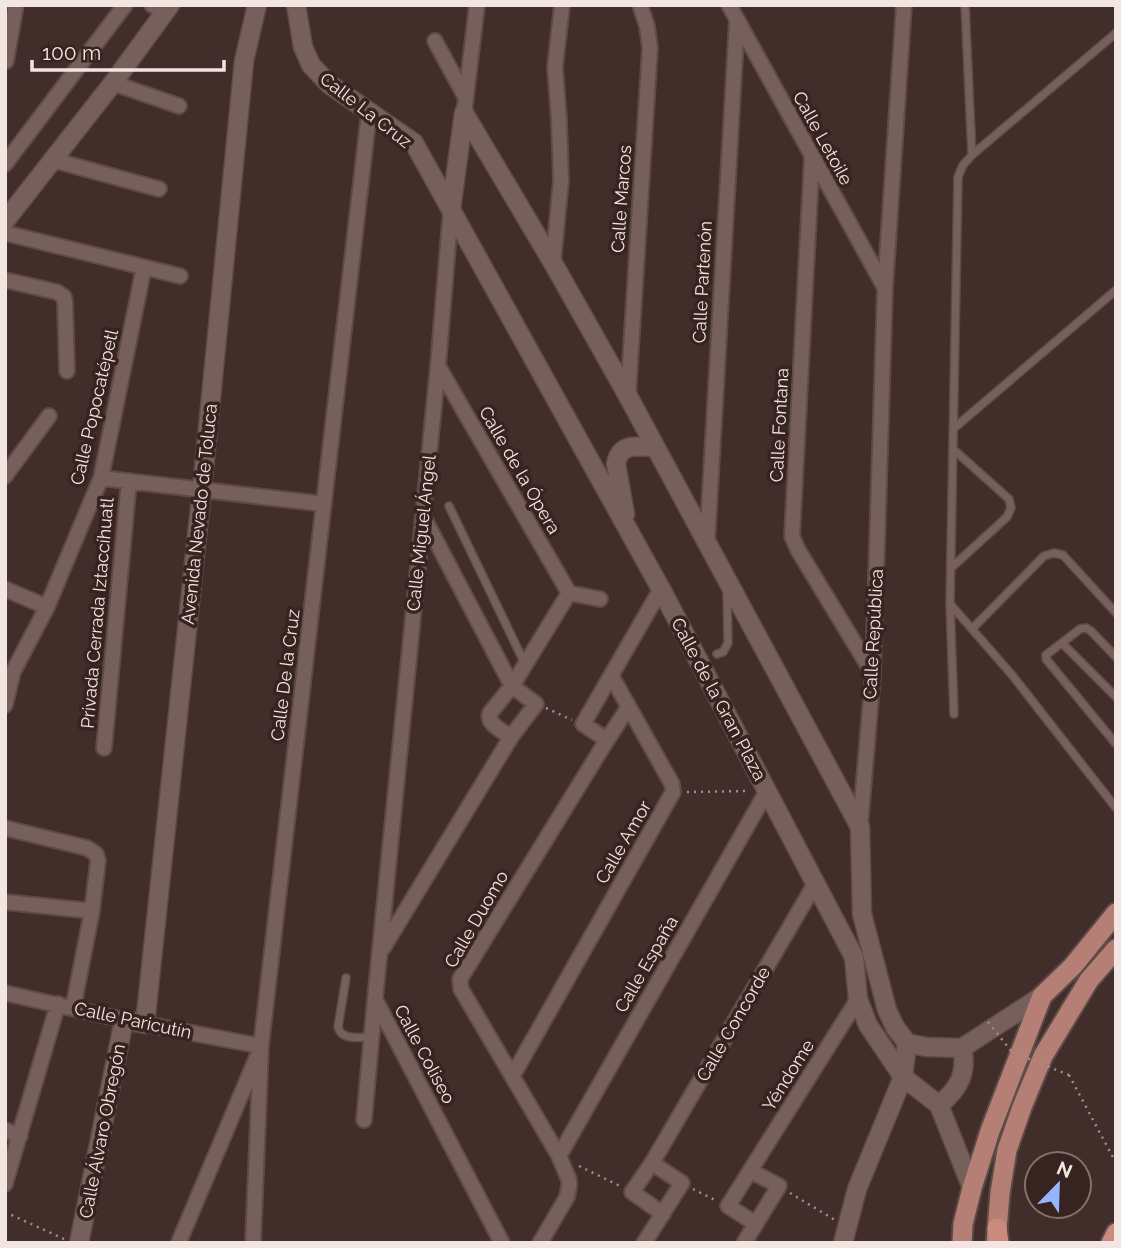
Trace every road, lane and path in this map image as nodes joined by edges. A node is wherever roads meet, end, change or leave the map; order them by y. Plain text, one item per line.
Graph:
1 (16, 5) edge
2 (125, 5) edge
3 (257, 5) edge
4 (296, 5) edge
5 (477, 5) edge
6 (562, 5) edge
7 (640, 5) edge
8 (729, 5) edge
9 (904, 5) edge
10 (965, 5) edge
11 (163, 7) edge
12 (737, 21) junction
13 (1116, 33) edge
14 (435, 41) dead end
15 (6, 61) edge
16 (113, 83) junction
17 (465, 105) junction
18 (179, 106) dead end
19 (369, 113) junction
20 (972, 155) junction
21 (812, 157) junction
22 (53, 160) junction
23 (5, 164) edge
24 (159, 189) dead end
25 (451, 209) junction
26 (5, 221) edge
27 (5, 233) edge
28 (553, 263) junction
29 (144, 267) junction
30 (180, 276) dead end
31 (5, 280) edge
32 (885, 288) junction
33 (1116, 290) edge
34 (438, 366) junction
35 (66, 371) dead end
36 (628, 396) junction
37 (49, 416) dead end
38 (953, 429) junction
39 (655, 447) junction
40 (953, 450) junction
41 (5, 476) edge
42 (101, 478) junction
43 (128, 481) junction
44 (202, 489) junction
45 (324, 504) junction
46 (449, 506) dead end
47 (423, 517) junction
48 (629, 531) junction
49 (707, 545) junction
50 (951, 568) junction
51 (727, 582) junction
52 (5, 589) edge
53 (661, 589) junction
54 (569, 593) junction
55 (600, 599) dead end
56 (950, 604) junction
57 (47, 607) junction
58 (1116, 613) edge
59 (972, 629) junction
60 (1062, 643) junction
61 (717, 654) dead end
62 (1116, 657) edge
63 (525, 665) junction
64 (9, 672) edge
65 (873, 674) junction
66 (612, 677) junction
67 (512, 686) junction
68 (1116, 697) edge
69 (537, 704) junction
70 (5, 705) edge
71 (628, 708) junction
72 (954, 714) dead end
73 (583, 724) junction
74 (511, 737) junction
75 (607, 740) junction
76 (1116, 744) edge
77 (104, 748) dead end
78 (767, 791) junction
79 (673, 792) junction
80 (1116, 808) edge
81 (860, 827) junction
82 (5, 828) edge
83 (815, 884) junction
84 (5, 902) edge
85 (92, 911) junction
86 (1116, 913) edge
87 (1116, 949) edge
88 (380, 953) junction
89 (346, 978) dead end
90 (5, 993) edge
91 (1042, 996) junction
92 (375, 999) junction
93 (858, 999) junction
94 (58, 1004) junction
95 (73, 1008) junction
96 (124, 1020) junction
97 (988, 1022) dead end
98 (145, 1024) junction
99 (371, 1037) junction
100 (907, 1043) junction
101 (261, 1046) junction
102 (962, 1048) junction
103 (513, 1075) junction
104 (904, 1077) junction
105 (939, 1105) junction
106 (364, 1120) dead end
107 (5, 1130) edge
108 (20, 1136) junction
109 (559, 1156) junction
110 (652, 1163) junction
111 (1116, 1163) edge
112 (751, 1171) junction
113 (682, 1183) junction
114 (5, 1184) edge
115 (779, 1186) junction
116 (972, 1188) junction
117 (632, 1192) junction
118 (728, 1206) junction
119 (5, 1212) edge
120 (663, 1214) junction
121 (756, 1224) junction
122 (1116, 1233) edge
123 (845, 1235) edge
124 (997, 1238) edge
125 (179, 1241) edge
126 (74, 1243) edge
127 (79, 1243) edge
128 (253, 1243) edge
129 (502, 1243) edge
130 (540, 1243) edge
131 (644, 1243) edge
132 (744, 1243) edge
133 (962, 1243) edge
134 (1111, 1243) edge

1 - 15 street
2 - 23 street
3 - 44 street, Avenida Nevado de Toluca
4 - 19 street, Calle La Cruz
5 - 17 street
6 - 28 street
7 - 36 street, Calle Marcos
8 - 12 street, Calle Letoile
9 - 32 street, Calle República
10 - 20 lane
11 - 16 street
12 - 21 street, Calle Letoile
12 - 49 street, Calle Partenón
13 - 20 lane
14 - 17 street
16 - 18 street
16 - 22 street
17 - 25 street, Calle Miguel Ángel
17 - 28 street
19 - 25 street, Calle La Cruz
19 - 45 street, Calle De la Cruz
20 - 38 lane
21 - 32 street, Calle Letoile
21 - 65 street, Calle Fontana
22 - 24 street
22 - 26 street
25 - 34 street, Calle Miguel Ángel
25 - 48 street, Calle de la Gran Plaza
27 - 29 street
28 - 36 street
29 - 30 street
29 - 42 street, Calle Popocatépetl
31 - 35 street
32 - 65 street, Calle República
33 - 38 lane
34 - 47 street, Calle Miguel Ángel
34 - 54 street, Calle de la Ópera
36 - 39 street
37 - 41 street
38 - 40 lane
39 - 48 street
39 - 49 street
40 - 50 lane
40 - 50 lane
42 - 43 street
42 - 57 street, Calle Popocatépetl
43 - 44 street
43 - 77 street, Privada Cerrada Iztaccíhuatl
44 - 45 street
44 - 98 street, Avenida Nevado de Toluca
45 - 101 street, Calle De la Cruz
46 - 63 lane
47 - 67 street
47 - 88 street, Calle Miguel Ángel
48 - 53 street, Calle de la Gran Plaza
49 - 51 street
50 - 56 lane
51 - 61 lane
51 - 81 street
52 - 57 street
53 - 66 street
53 - 78 street, Calle de la Gran Plaza
54 - 55 street
54 - 63 street
56 - 59 lane
56 - 72 lane
57 - 64 street, Calle Popocatépetl
58 - 59 lane
59 - 80 lane
60 - 62 lane
60 - 68 lane
60 - 76 lane
63 - 67 street
64 - 70 street, Calle Popocatépetl
65 - 81 street, Calle República
66 - 71 street, Calle Amor
66 - 73 street
67 - 69 street
67 - 74 street
69 - 73 path
69 - 74 street, Calle Coliseo
71 - 75 street, Calle Duomo
71 - 79 street, Calle Amor
73 - 75 street
74 - 88 street, Calle Coliseo
75 - 103 street, Calle Duomo
78 - 79 path
78 - 83 street, Calle de la Gran Plaza
78 - 109 street, Calle España
79 - 103 street, Calle Amor
81 - 100 street, Calle República
82 - 85 street
83 - 93 street, Calle de la Gran Plaza
83 - 110 street, Calle Concorde
84 - 85 street
85 - 95 street
86 - 91 main road
87 - 124 main road
88 - 92 street, Calle Coliseo
89 - 99 lane
90 - 94 street, Calle Paricutín
91 - 102 street
91 - 116 main road
92 - 99 street
92 - 129 street, Calle Coliseo
93 - 104 street, Calle de la Gran Plaza
93 - 112 street, Yéndome
94 - 95 street, Calle Paricutín
94 - 108 street
95 - 96 street, Calle Paricutín
96 - 98 street, Calle Paricutín
96 - 127 street, Calle Álvaro Obregón
97 - 111 path, bridge
98 - 101 street, Calle Paricutín
99 - 106 street
100 - 102 street
100 - 104 street
101 - 125 street
101 - 128 street, Calle De la Cruz
102 - 105 street
103 - 109 street, Calle Duomo
104 - 105 street, Calle de la Gran Plaza
104 - 123 street
105 - 116 street, Calle de la Gran Plaza
107 - 108 street
108 - 114 street
109 - 117 path
109 - 130 street, Calle Duomo
110 - 113 street
110 - 117 street
112 - 115 street
112 - 118 street
113 - 118 path
113 - 120 street
115 - 121 street
115 - 123 path
116 - 133 main road
117 - 120 street
118 - 121 street
119 - 126 path
120 - 131 street
121 - 132 street
122 - 134 highway

